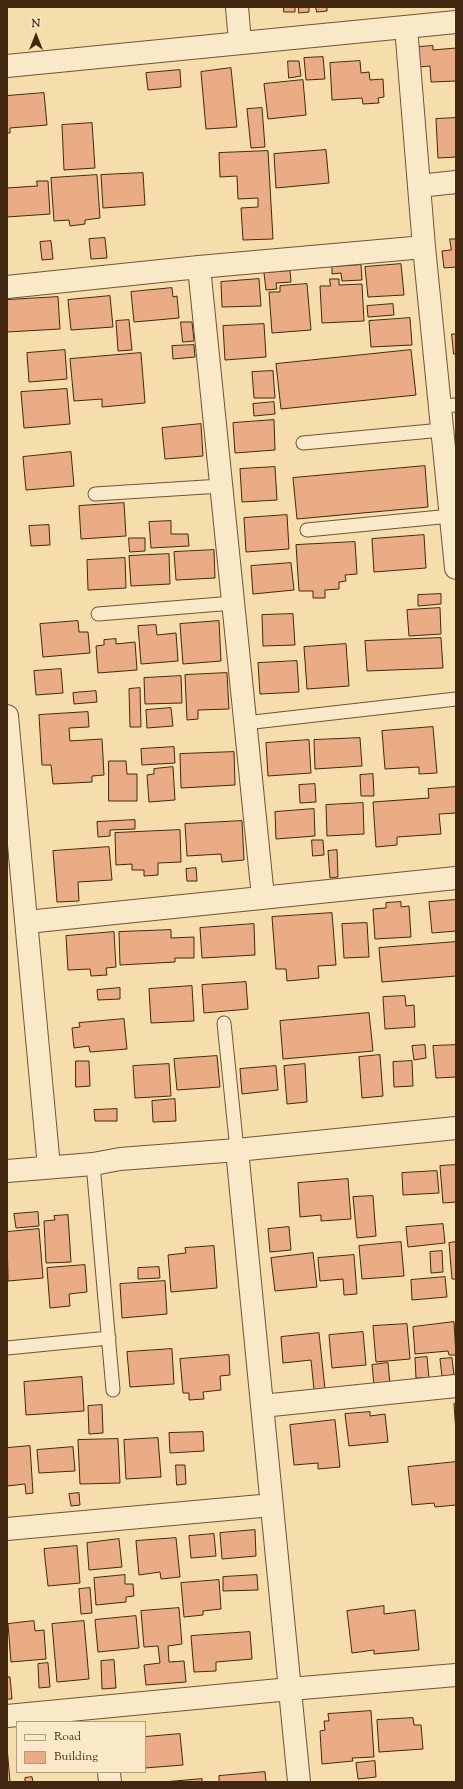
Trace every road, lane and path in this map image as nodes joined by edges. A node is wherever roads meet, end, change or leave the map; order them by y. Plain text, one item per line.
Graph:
1 (237, 7) edge
2 (456, 22) edge
3 (406, 26) junction
4 (240, 43) junction
5 (7, 66) edge
6 (456, 182) edge
7 (419, 186) junction
8 (424, 247) junction
9 (199, 267) junction
10 (7, 287) edge
11 (448, 406) edge
12 (442, 430) junction
13 (303, 444) dead end
14 (221, 486) junction
15 (95, 494) dead end
16 (451, 516) junction
17 (307, 530) dead end
18 (456, 568) edge
19 (233, 603) junction
20 (98, 614) dead end
21 (456, 699) edge
22 (7, 716) edge
23 (245, 723) junction
24 (456, 878) edge
25 (263, 897) junction
26 (27, 922) junction
27 (224, 1023) dead end
28 (456, 1128) edge
29 (237, 1150) junction
30 (93, 1164) junction
31 (49, 1167) junction
32 (7, 1171) edge
33 (109, 1338) junction
34 (7, 1348) edge
35 (456, 1386) edge
36 (113, 1390) dead end
37 (262, 1406) junction
38 (272, 1505) junction
39 (7, 1529) edge
40 (456, 1675) edge
41 (290, 1689) junction
42 (103, 1715) edge
43 (7, 1716) edge
44 (299, 1782) edge

1 - 4 street
2 - 3 street
3 - 4 street
3 - 7 street
4 - 5 street
6 - 7 street
7 - 8 street
8 - 9 street
8 - 11 street
9 - 10 street
9 - 14 street
11 - 12 street
12 - 13 lane
12 - 16 street
14 - 15 lane
14 - 19 street
16 - 17 lane
16 - 18 street
19 - 20 lane
19 - 23 street
21 - 23 lane
22 - 26 street
23 - 25 street
24 - 25 street
25 - 26 street
26 - 31 street
27 - 29 lane
28 - 29 street
29 - 30 street
29 - 37 street
30 - 31 street
30 - 33 lane
31 - 32 street
33 - 34 lane
33 - 36 lane
35 - 37 street
37 - 38 street
38 - 39 street
38 - 41 street
40 - 41 street
41 - 42 street
41 - 44 street
42 - 43 street

